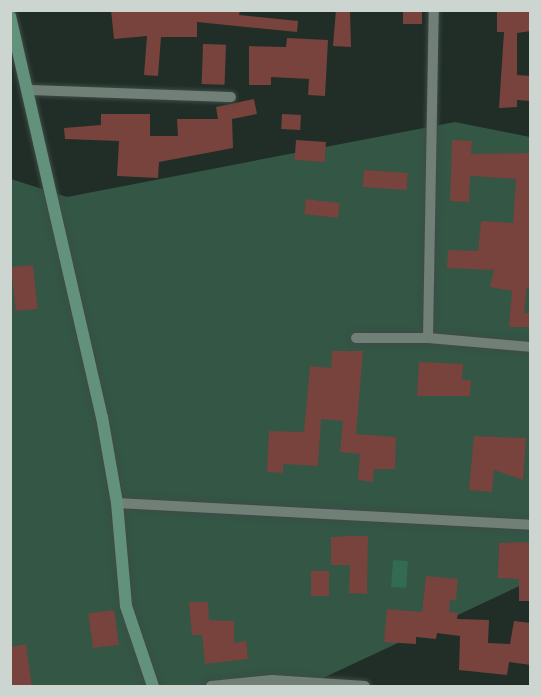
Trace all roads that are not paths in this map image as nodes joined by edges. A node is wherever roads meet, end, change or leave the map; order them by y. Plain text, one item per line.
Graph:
1 (434, 10) edge
2 (10, 16) edge
3 (28, 90) junction
4 (231, 96) dead end
5 (356, 338) dead end
6 (428, 338) junction
7 (531, 347) edge
8 (117, 503) junction
9 (531, 525) edge
10 (153, 687) edge
11 (211, 687) edge
12 (365, 687) edge

1 - 6 street
2 - 3 street
3 - 4 street
3 - 8 street
5 - 6 street
6 - 7 street
8 - 9 street
8 - 10 street
11 - 12 street

